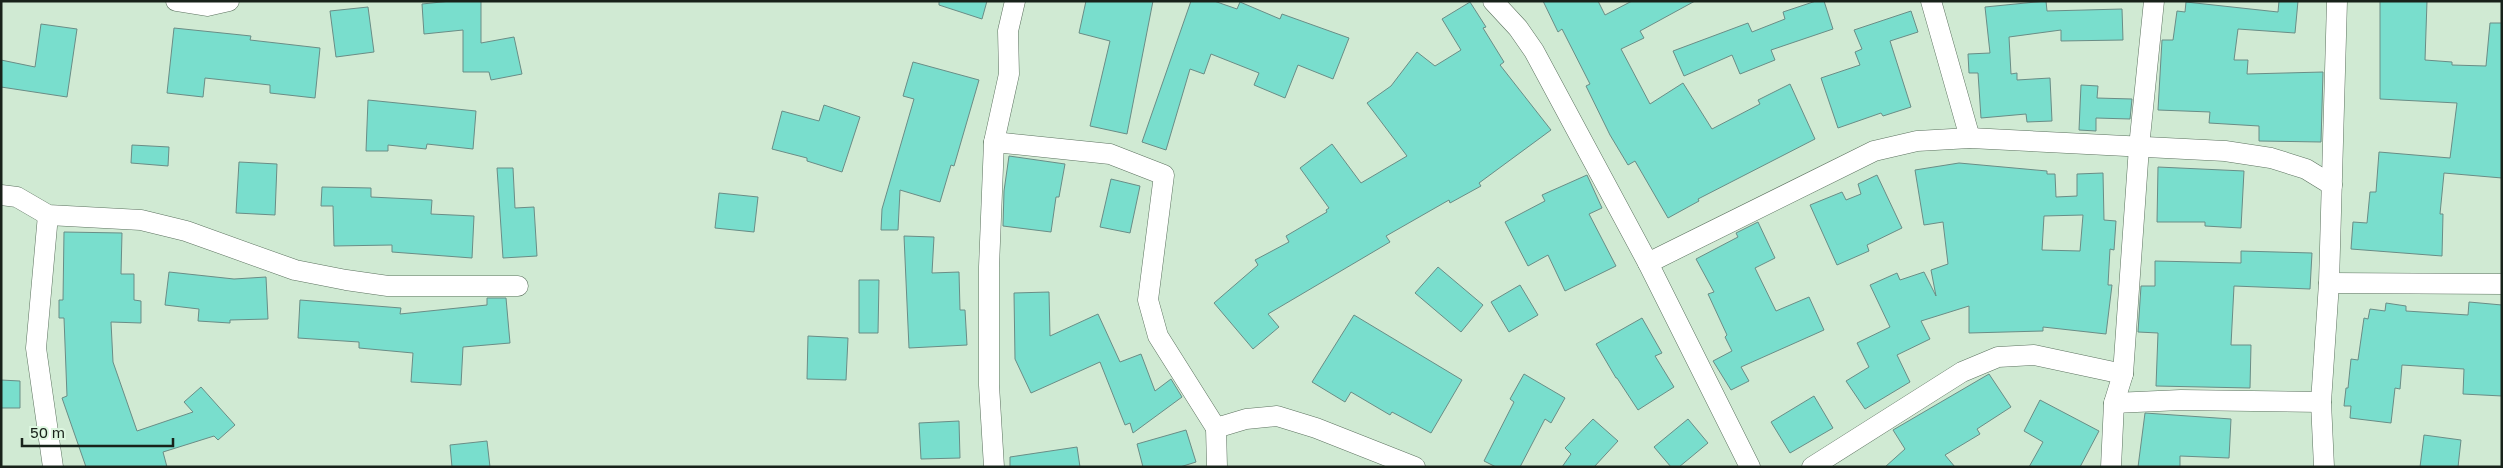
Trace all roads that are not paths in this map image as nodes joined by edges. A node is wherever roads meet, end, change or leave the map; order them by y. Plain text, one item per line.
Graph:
1 (176, 1) edge
2 (228, 1) edge
3 (1015, 1) edge
4 (1493, 1) edge
5 (1931, 1) edge
6 (2154, 1) edge
7 (2337, 1) edge
8 (1970, 138) junction
9 (994, 142) junction
10 (2139, 147) junction
11 (2332, 185) junction
12 (1, 195) edge
13 (48, 215) junction
14 (1648, 262) junction
15 (2329, 284) junction
16 (2502, 284) edge
17 (518, 286) dead end
18 (2123, 374) junction
19 (2321, 402) junction
20 (2114, 403) junction
21 (1216, 428) junction
22 (53, 467) edge
23 (994, 467) edge
24 (1217, 467) edge
25 (1415, 467) edge
26 (1750, 467) edge
27 (1812, 467) edge
28 (2110, 467) edge
29 (2324, 467) edge

1 - 2 street
3 - 9 street
4 - 14 street
5 - 8 street
6 - 10 street
7 - 11 street
8 - 10 street
8 - 14 street
9 - 21 street
9 - 23 street
10 - 11 street
10 - 18 street
11 - 15 street
12 - 13 street
13 - 17 street
13 - 22 street
14 - 26 street
15 - 16 street
15 - 19 street
18 - 20 street
18 - 27 street
19 - 20 street
19 - 29 street
20 - 28 street
21 - 24 street
21 - 25 street

